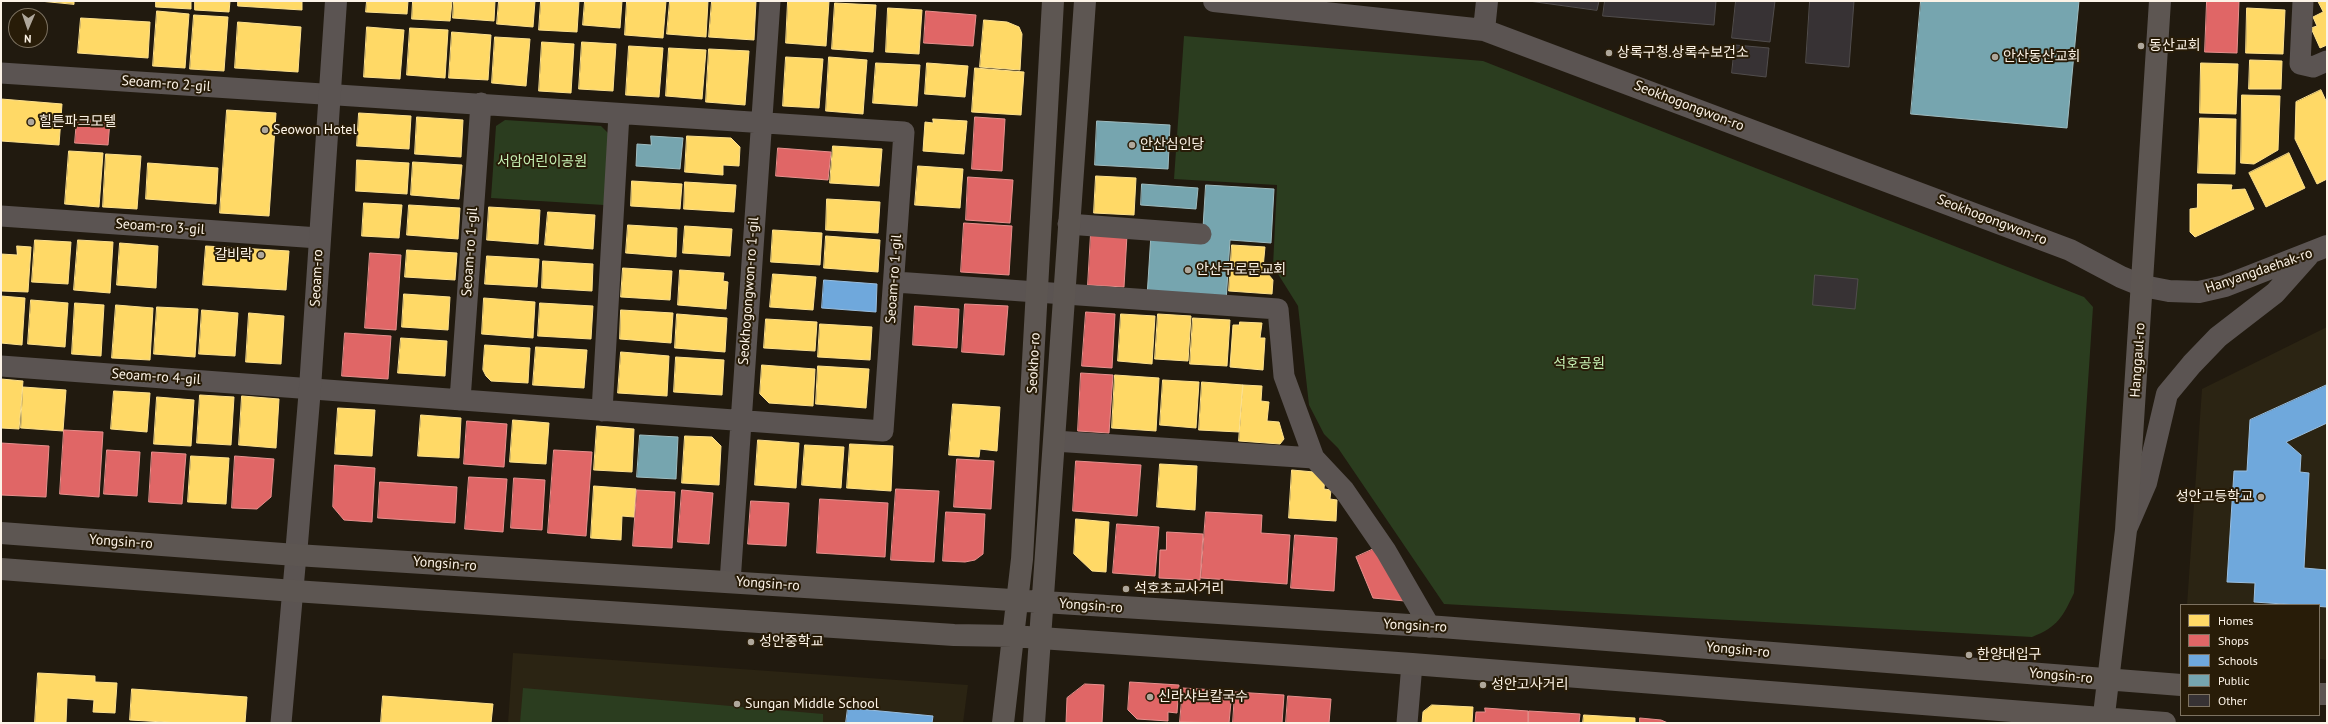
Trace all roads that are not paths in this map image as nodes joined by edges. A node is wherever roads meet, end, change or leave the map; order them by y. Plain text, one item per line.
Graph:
1 (336, 1) edge
2 (770, 1) edge
3 (1053, 1) edge
4 (1085, 1) edge
5 (1214, 1) edge
6 (1487, 1) edge
7 (2160, 1) edge
8 (2303, 1) edge
9 (1484, 30) junction
10 (2327, 61) edge
11 (1, 73) edge
12 (331, 95) junction
13 (481, 103) junction
14 (619, 114) junction
15 (761, 122) junction
16 (1, 216) edge
17 (1068, 224) junction
18 (1201, 234) dead end
19 (319, 238) junction
20 (2318, 250) edge
21 (895, 282) junction
22 (2143, 286) junction
23 (1037, 292) junction
24 (1064, 294) junction
25 (1, 366) edge
26 (310, 388) junction
27 (460, 400) junction
28 (602, 411) junction
29 (740, 421) junction
30 (1054, 441) junction
31 (1314, 458) junction
32 (2126, 530) junction
33 (1, 533) edge
34 (296, 555) junction
35 (1, 569) edge
36 (730, 582) junction
37 (294, 591) junction
38 (1018, 600) junction
39 (1042, 602) junction
40 (1430, 626) junction
41 (1012, 636) junction
42 (1040, 639) junction
43 (1412, 664) junction
44 (2108, 680) junction
45 (2180, 685) edge
46 (2104, 721) edge
47 (281, 723) edge
48 (1003, 723) edge
49 (1034, 723) edge
50 (1407, 723) edge
51 (2165, 723) edge

1 - 12 street, Seoam-ro
2 - 15 street, Seokhogongwon-ro 1-gil
3 - 23 main road, Seokho-ro
4 - 17 main road, Seokho-ro
5 - 9 street, Seokhogongwon-ro
6 - 9 street
7 - 22 main road, Hanggaul-ro
8 - 10 street
9 - 22 street, Seokhogongwon-ro
11 - 12 street, Seoam-ro 2-gil
12 - 13 street, Seoam-ro 1-gil
12 - 19 street, Seoam-ro
13 - 14 street, Seoam-ro 1-gil
13 - 27 street, Seoam-ro 1-gil
14 - 15 street, Seoam-ro 1-gil
14 - 28 street
15 - 21 street, Seoam-ro 1-gil
15 - 29 street, Seokhogongwon-ro 1-gil
16 - 19 street, Seoam-ro 3-gil
17 - 18 street
17 - 24 main road, Seokho-ro
19 - 26 street, Seoam-ro
20 - 22 street, Hanyangdaehak-ro
20 - 32 street
21 - 23 street
21 - 29 street, Seoam-ro 1-gil
22 - 32 main road, Hanggaul-ro
23 - 24 street
23 - 38 main road, Seokho-ro
24 - 30 main road, Seokho-ro
24 - 31 street
25 - 26 street, Seoam-ro 4-gil
26 - 27 street, Seoam-ro 1-gil
26 - 34 street, Seoam-ro
27 - 28 street, Seoam-ro 1-gil
28 - 29 street, Seoam-ro 1-gil
29 - 36 street, Seokhogongwon-ro 1-gil
30 - 31 street
30 - 39 main road, Seokho-ro
31 - 40 street
32 - 44 main road, Hanggaul-ro
33 - 34 main road, Yongsin-ro
34 - 36 main road, Yongsin-ro
34 - 37 street
35 - 37 main road
36 - 38 main road, Yongsin-ro
37 - 41 main road
37 - 47 street
38 - 39 main road, Yongsin-ro
38 - 41 main road, Seokho-ro
39 - 40 main road, Yongsin-ro
39 - 42 main road, Seokho-ro
40 - 44 main road, Yongsin-ro
41 - 42 main road
41 - 48 main road, Seokho-ro
42 - 43 main road
42 - 49 main road, Seokho-ro
43 - 46 main road
43 - 50 street
44 - 45 main road, Yongsin-ro
44 - 46 main road, Hanggaul-ro
46 - 51 main road

